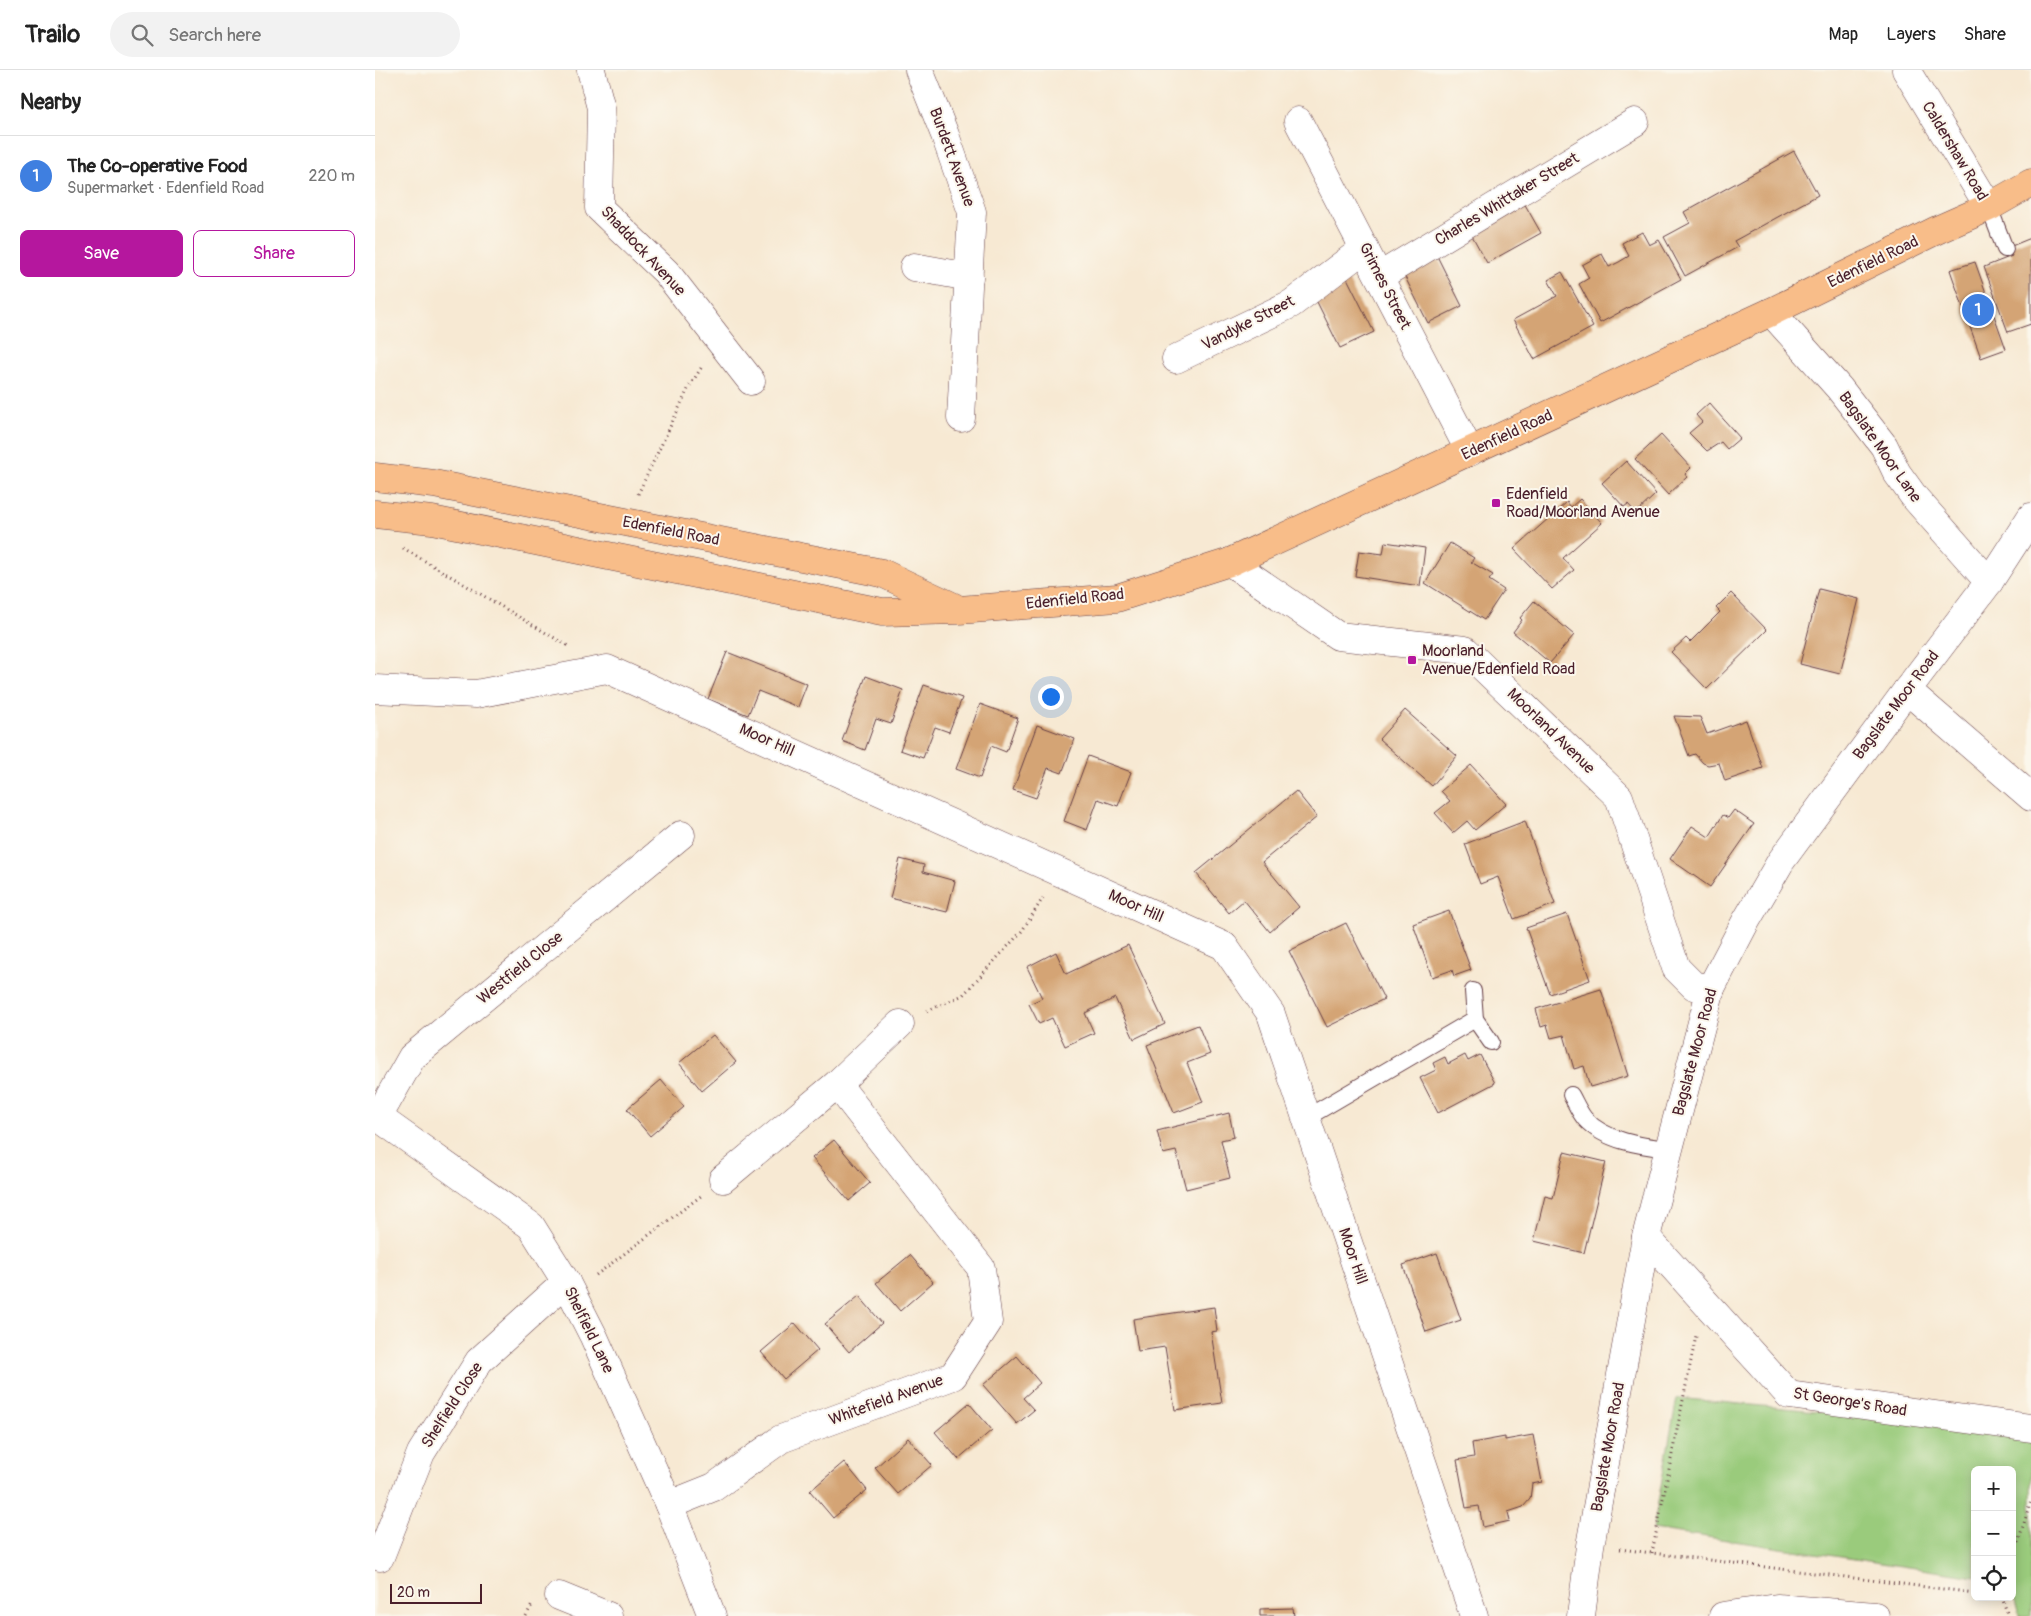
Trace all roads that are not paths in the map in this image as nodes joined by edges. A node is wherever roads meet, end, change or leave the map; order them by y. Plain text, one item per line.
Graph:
1 (591, 70) edge
2 (919, 70) edge
3 (1906, 70) edge
4 (1298, 121) dead end
5 (1635, 122) dead end
6 (2031, 184) edge
7 (1989, 207) junction
8 (1365, 248) junction
9 (2005, 249) dead end
10 (914, 267) dead end
11 (1380, 276) junction
12 (969, 277) junction
13 (1771, 312) junction
14 (1176, 359) dead end
15 (751, 381) dead end
16 (961, 418) dead end
17 (1470, 452) junction
18 (375, 477) edge
19 (375, 514) edge
20 (595, 516) junction
21 (2031, 517) edge
22 (585, 552) junction
23 (1230, 562) junction
24 (1989, 582) junction
25 (959, 610) junction
26 (375, 689) edge
27 (1907, 690) junction
28 (2031, 797) edge
29 (681, 835) dead end
30 (1711, 988) junction
31 (1473, 991) dead end
32 (1475, 1019) junction
33 (900, 1024) road end
34 (1491, 1042) dead end
35 (837, 1084) junction
36 (1571, 1095) dead end
37 (377, 1116) edge
38 (1306, 1118) junction
39 (1669, 1149) junction
40 (723, 1179) road end
41 (1646, 1237) junction
42 (568, 1288) junction
43 (2031, 1428) edge
44 (669, 1505) junction
45 (380, 1558) dead end
46 (559, 1596) dead end
47 (608, 1616) edge
48 (711, 1616) edge
49 (1474, 1616) edge
50 (1581, 1616) edge
51 (1723, 1616) edge
52 (1875, 1616) edge

1 - 15 street, Shaddock Avenue
2 - 12 street, Burdett Avenue
3 - 7 street, Caldershaw Road
4 - 8 street, Grimes Street
5 - 11 street, Charles Whittaker Street
6 - 7 main road, Edenfield Road
7 - 9 lane
7 - 13 main road, Edenfield Road
8 - 11 street, Grimes Street
8 - 14 street, Vandyke Street
10 - 12 street
11 - 17 street, Grimes Street
12 - 16 street, Burdett Avenue
13 - 17 main road, Edenfield Road
13 - 24 street, Bagslate Moor Lane
17 - 23 main road, Edenfield Road
18 - 20 main road, Edenfield Road
19 - 22 main road, Edenfield Road
20 - 22 main road
20 - 25 main road, Edenfield Road
21 - 24 street, Bagslate Moor Road
22 - 25 main road, Edenfield Road
23 - 25 main road, Edenfield Road
23 - 30 street, Moorland Avenue
24 - 27 street, Bagslate Moor Road
26 - 38 street, Moor Hill
27 - 28 street
27 - 30 street, Bagslate Moor Road
29 - 37 street, Westfield Close
30 - 39 street, Bagslate Moor Road
31 - 32 lane
32 - 34 lane
32 - 38 lane
33 - 35 street
35 - 40 street
35 - 44 street, Whitefield Avenue
36 - 39 lane
37 - 42 street, Shelfield Lane
38 - 49 street, Moor Hill
39 - 41 street, Bagslate Moor Road
41 - 43 street, St George's Road
41 - 50 street, Bagslate Moor Road
42 - 44 street, Shelfield Lane
42 - 45 street, Shelfield Close
44 - 48 street, Shelfield Lane
46 - 47 street
51 - 52 street

